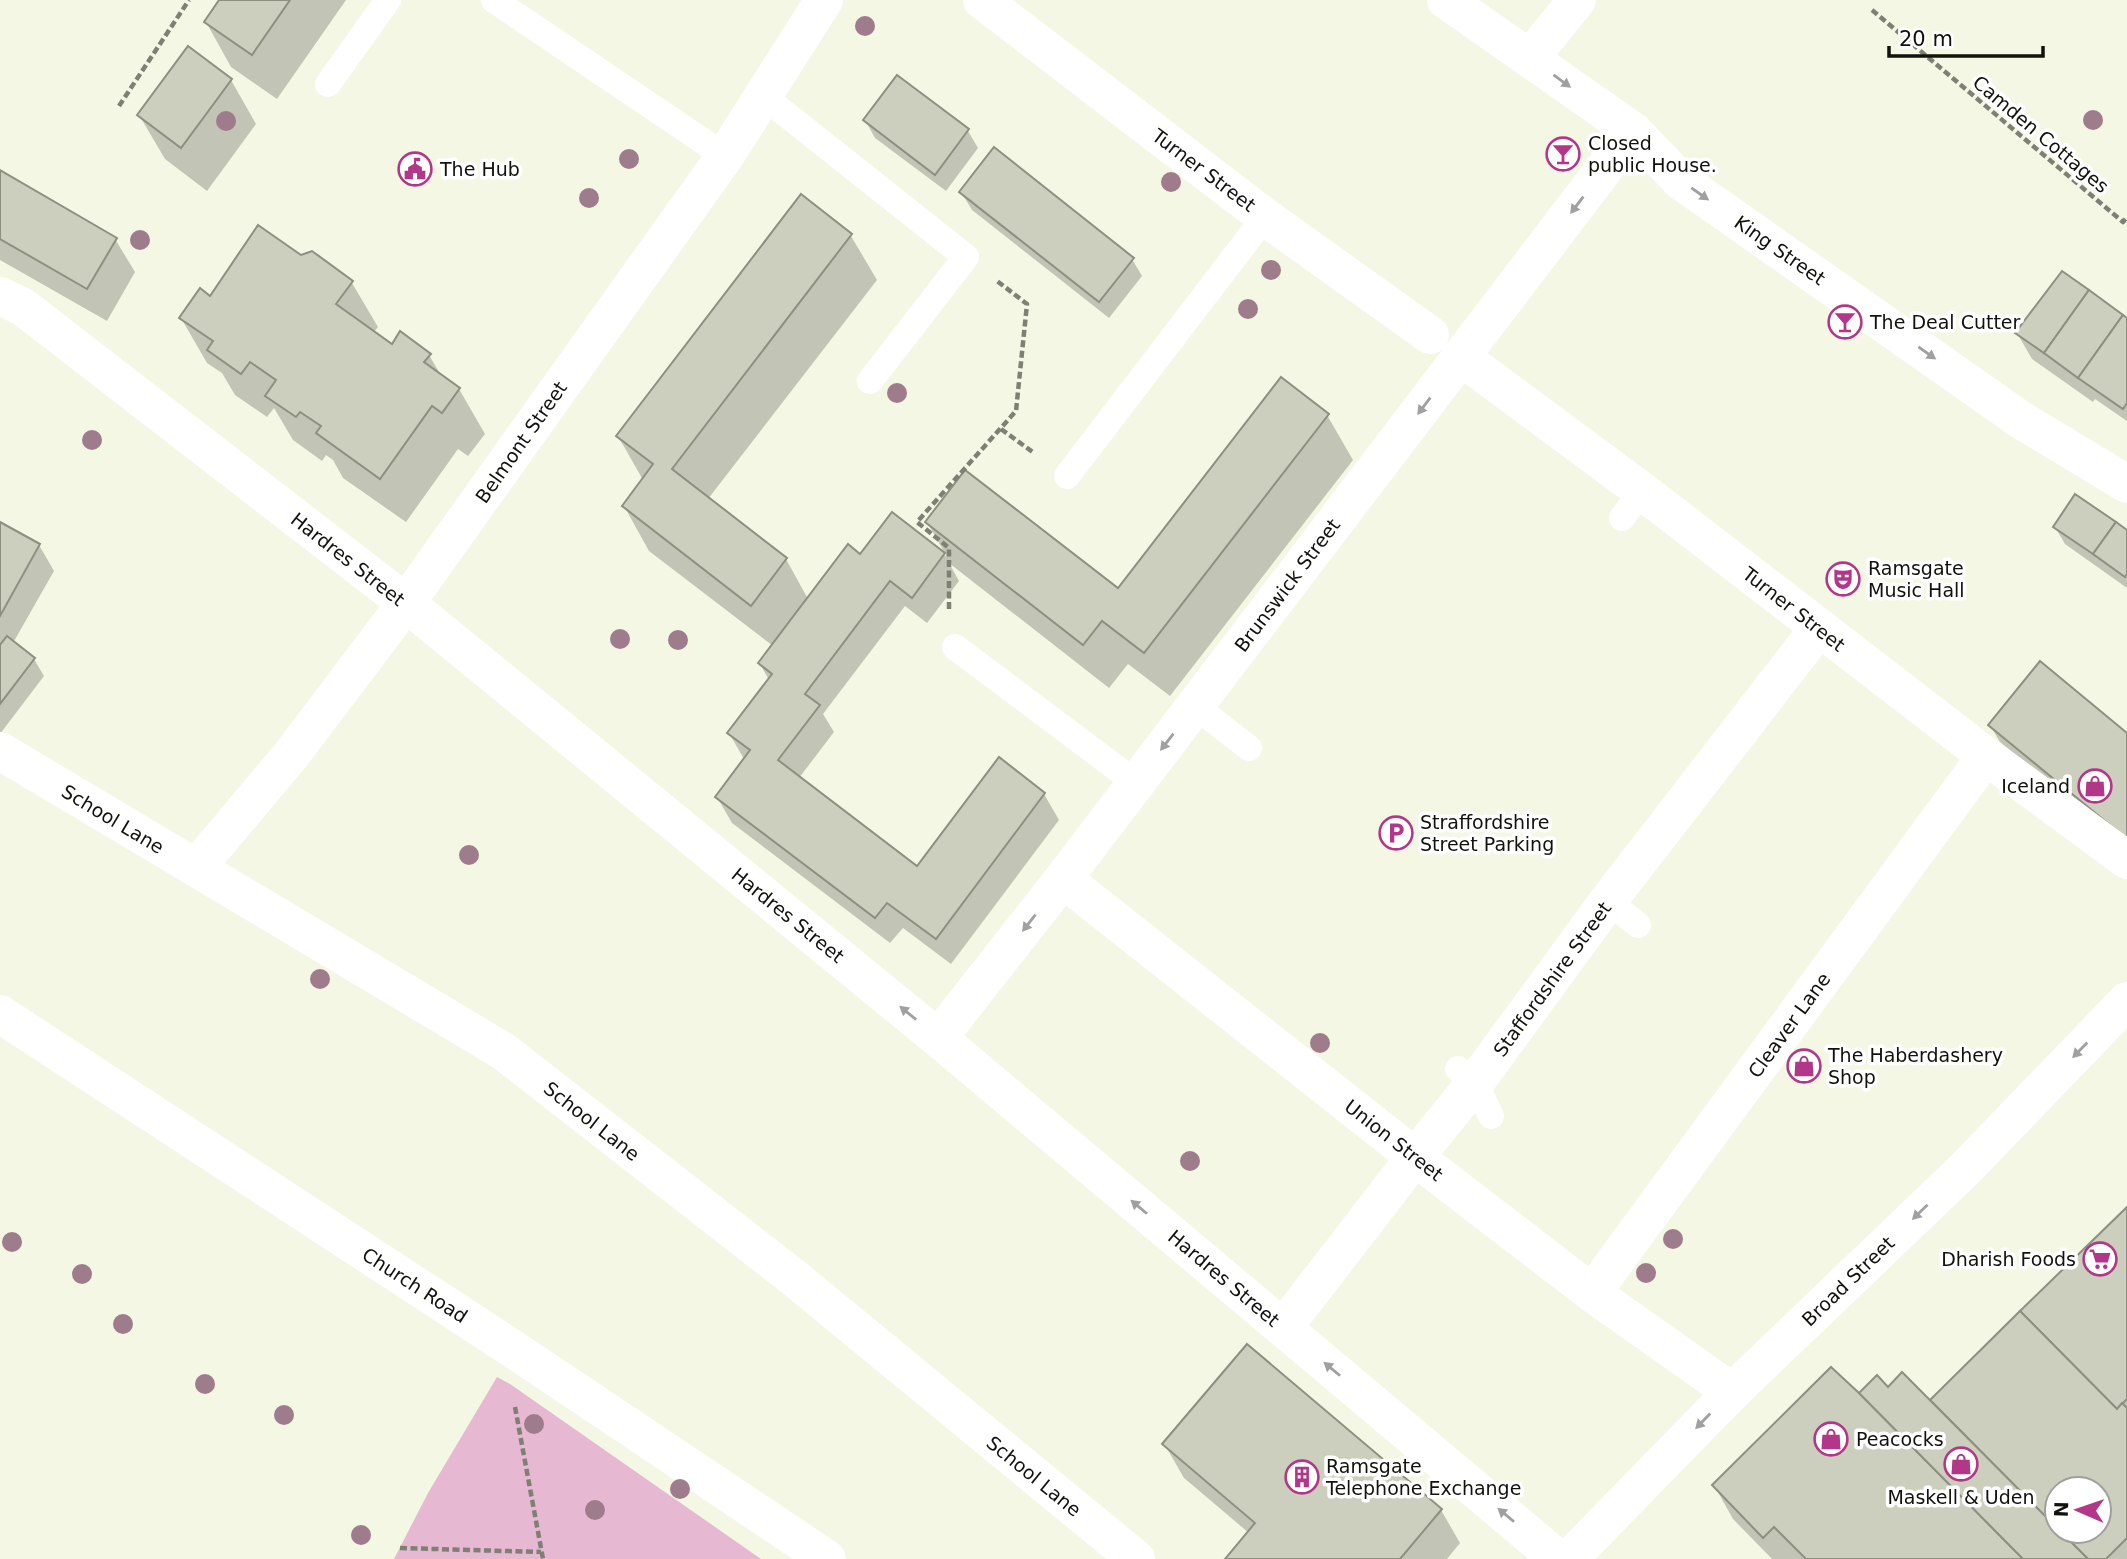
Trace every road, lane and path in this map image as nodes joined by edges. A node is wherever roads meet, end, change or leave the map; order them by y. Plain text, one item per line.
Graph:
1 (189, 0) edge
2 (388, 0) edge
3 (494, 0) edge
4 (824, 0) edge
5 (982, 0) edge
6 (1446, 0) edge
7 (1577, 0) edge
8 (1872, 10) dead end
9 (1530, 58) junction
10 (328, 84) dead end
11 (763, 96) junction
12 (120, 106) dead end
13 (1633, 131) junction
14 (725, 156) junction
15 (1265, 217) junction
16 (2127, 217) edge
17 (966, 257) junction
18 (0, 296) edge
19 (1430, 335) dead end
20 (1461, 357) junction
21 (870, 381) dead end
22 (1067, 476) dead end
23 (2127, 484) edge
24 (406, 603) junction
25 (1819, 628) junction
26 (955, 647) joint
27 (1195, 706) junction
28 (1249, 748) dead end
29 (0, 751) edge
30 (1986, 756) junction
31 (1135, 782) junction
32 (2127, 860) edge
33 (196, 868) junction
34 (1063, 879) junction
35 (1608, 901) junction
36 (1638, 925) dead end
37 (2127, 1001) edge
38 (0, 1014) edge
39 (938, 1038) junction
40 (1415, 1157) junction
41 (1592, 1293) junction
42 (1283, 1328) junction
43 (510, 1347) junction
44 (1732, 1392) junction
45 (400, 1548) dead end
46 (541, 1552) junction
47 (543, 1559) edge
48 (827, 1559) edge
49 (1136, 1559) edge
50 (1558, 1559) edge
51 (1569, 1559) edge

1 - 12 path
2 - 10 lane
3 - 14 lane
4 - 11 street, Belmont Street
5 - 15 street, Turner Street
6 - 9 street, King Street
7 - 9 street
8 - 16 path, Camden Cottages
9 -> 13 street, King Street
11 - 14 street, Belmont Street
11 - 17 lane
13 -> 20 street, Brunswick Street
13 -> 23 street, King Street
14 - 24 street, Belmont Street
15 - 19 street, Turner Street
15 - 22 lane
17 - 21 lane
17 - 26 path
18 - 24 street, Hardres Street
20 - 25 street, Turner Street
20 -> 27 street, Brunswick Street
24 - 33 street, Belmont Street
39 -> 24 street, Hardres Street
25 - 30 street, Turner Street
25 - 35 street, Staffordshire Street
26 - 31 lane
27 - 28 lane
27 -> 31 street, Brunswick Street
29 - 33 street, School Lane
30 - 32 street, Turner Street
30 - 41 street, Cleaver Lane
31 - 34 street, Brunswick Street
33 - 49 street, School Lane
34 -> 39 street, Brunswick Street
34 - 40 street, Union Street
35 - 36 lane
35 - 40 street, Staffordshire Street
37 -> 44 street, Broad Street
38 - 43 street, Church Road
42 -> 39 street, Hardres Street
40 - 41 street, Union Street
40 - 42 street, Staffordshire Street
41 - 44 street, Union Street
50 -> 42 street, Hardres Street
43 - 46 path
43 - 48 street, Church Road
44 -> 51 street, Broad Street
45 - 46 path
46 - 47 path

